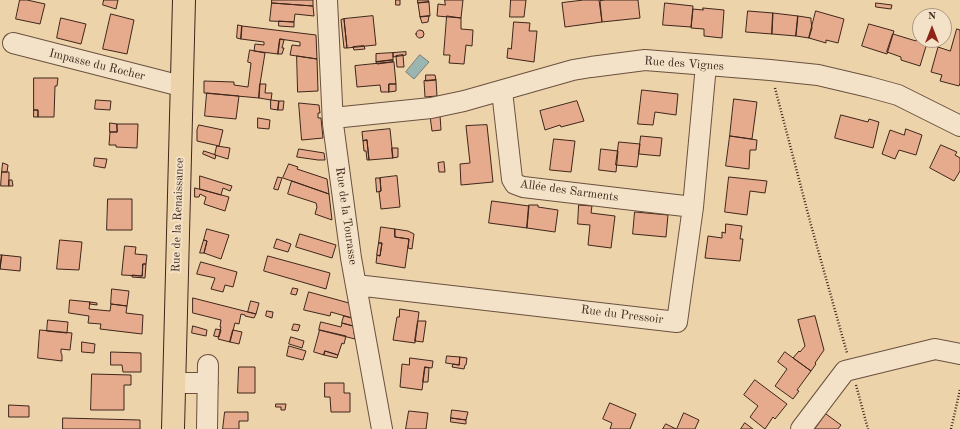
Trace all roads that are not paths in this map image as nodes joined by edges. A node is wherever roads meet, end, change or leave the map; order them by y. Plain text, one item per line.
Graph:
1 (184, 0) edge
2 (327, 0) edge
3 (13, 43) dead end
4 (706, 65) junction
5 (181, 86) junction
6 (502, 91) junction
7 (333, 118) junction
8 (960, 126) edge
9 (693, 207) junction
10 (356, 285) junction
11 (960, 354) edge
12 (174, 383) junction
13 (173, 429) edge
14 (208, 429) edge
15 (382, 429) edge
16 (801, 429) edge

1 - 5 main road, Rue de la Renaissance
2 - 7 street, Rue de la Tourasse
3 - 5 street, Impasse du Rocher
4 - 6 street, Rue des Vignes
4 - 8 street, Rue des Vignes
4 - 9 street, Rue du Pressoir
5 - 12 main road, Rue de la Renaissance
6 - 7 street, Rue des Vignes
6 - 9 street, Allée des Sarments
7 - 10 street, Rue de la Tourasse
9 - 10 street, Rue du Pressoir
10 - 15 street, Rue de la Tourasse
11 - 16 street
12 - 13 main road, Rue de la Renaissance
12 - 14 street

